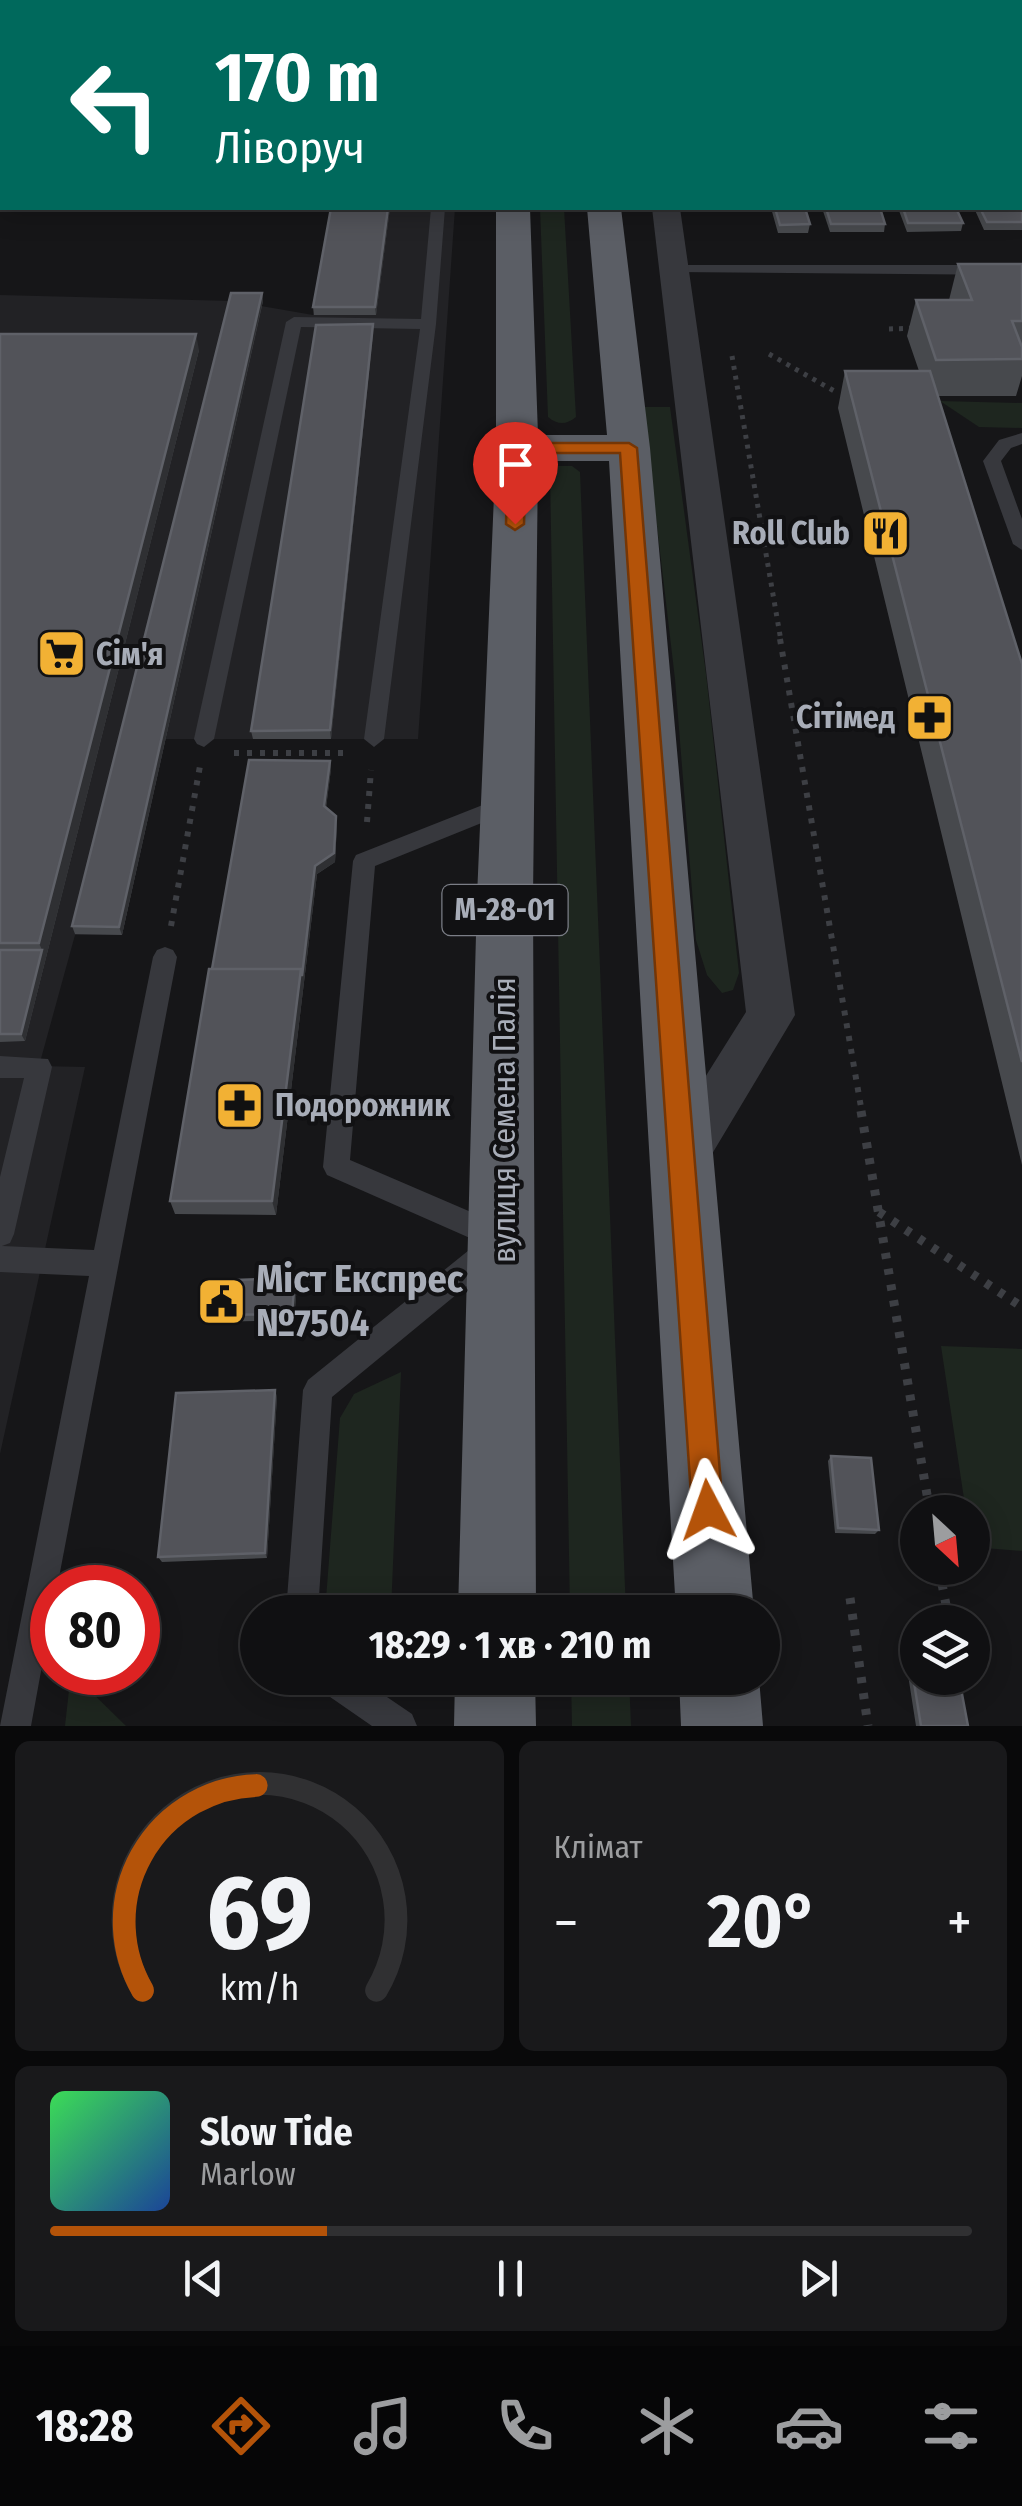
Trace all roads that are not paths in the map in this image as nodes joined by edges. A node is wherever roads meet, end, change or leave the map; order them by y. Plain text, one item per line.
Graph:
1 (438, 210) edge
2 (513, 210) edge
3 (604, 210) edge
4 (666, 210) edge
5 (675, 268) junction
6 (1022, 270) edge
7 (428, 324) junction
8 (1022, 438) edge
9 (517, 448) junction
10 (629, 448) junction
11 (1022, 544) edge
12 (203, 746) road end
13 (373, 746) road end
14 (508, 803) junction
15 (165, 957) road end
16 (0, 1067) edge
17 (681, 1158) junction
18 (0, 1234) edge
19 (503, 1239) junction
20 (0, 1260) edge
21 (104, 1263) junction
22 (303, 1595) edge
23 (496, 1595) edge
24 (714, 1595) edge
25 (356, 1695) edge
26 (495, 1695) edge
27 (720, 1695) edge
28 (14, 1726) edge
29 (400, 1726) edge
30 (494, 1726) edge
31 (722, 1726) edge

1 - 7 lane
2 - 9 highway, вулиця Семена Палія / М-28-01
3 - 10 highway
4 - 5 street
5 - 6 lane
5 - 17 street
7 - 12 lane
7 - 13 lane
8 - 11 lane
9 - 10 highway
9 - 14 highway, вулиця Семена Палія / М-28-01
10 - 17 highway
14 - 19 highway, вулиця Семена Палія / М-28-01
14 - 19 lane
15 - 21 lane
16 - 18 lane
17 - 24 highway
19 - 22 lane
19 - 23 highway, вулиця Семена Палія / М-28-01
20 - 21 lane
21 - 28 lane
25 - 29 lane
26 - 30 highway
27 - 31 highway

